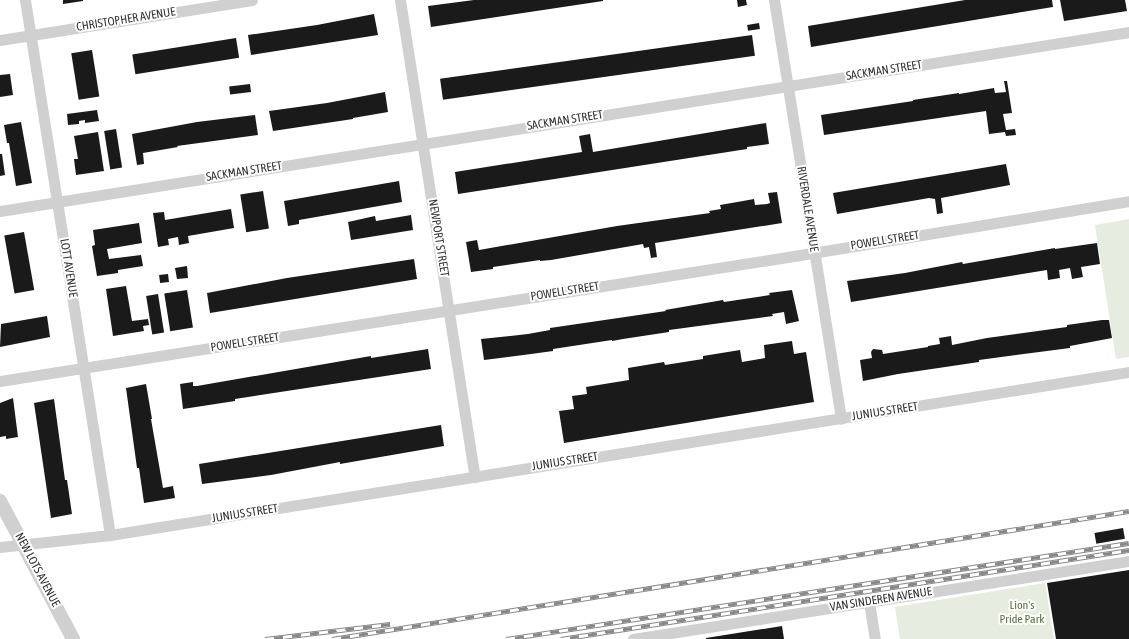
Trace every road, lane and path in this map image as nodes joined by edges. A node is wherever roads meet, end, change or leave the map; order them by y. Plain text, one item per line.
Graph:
1 (25, 0) edge
2 (252, 0) edge
3 (400, 0) edge
4 (774, 0) edge
5 (1129, 32) edge
6 (31, 35) junction
7 (0, 40) edge
8 (788, 86) junction
9 (423, 144) junction
10 (1129, 201) edge
11 (57, 202) junction
12 (0, 211) edge
13 (814, 252) junction
14 (449, 310) junction
15 (84, 368) junction
16 (1129, 372) edge
17 (0, 381) edge
18 (841, 419) junction
19 (475, 477) junction
20 (0, 502) edge
21 (110, 535) junction
22 (24, 546) junction
23 (0, 547) edge
24 (1129, 561) edge
25 (868, 602) junction
26 (73, 639) edge
27 (633, 639) edge
28 (875, 639) edge

1 - 6 street, LOTT AVENUE
2 - 6 street, CHRISTOPHER AVENUE
3 - 9 street, NEWPORT STREET
4 - 8 street, RIVERDALE AVENUE
5 - 8 street, SACKMAN STREET
6 - 7 street, CHRISTOPHER AVENUE
6 - 11 street, LOTT AVENUE
8 - 9 street, SACKMAN STREET
8 - 13 street, RIVERDALE AVENUE
9 - 11 street, SACKMAN STREET
9 - 14 street, NEWPORT STREET
10 - 13 street, POWELL STREET
11 - 12 street, SACKMAN STREET
11 - 15 street, LOTT AVENUE
13 - 14 street, POWELL STREET
13 - 18 street, RIVERDALE AVENUE
14 - 15 street, POWELL STREET
14 - 19 street, NEWPORT STREET
15 - 17 street, POWELL STREET
15 - 21 street, LOTT AVENUE
16 - 18 street, JUNIUS STREET
18 - 19 street, JUNIUS STREET
19 - 21 street, JUNIUS STREET
20 - 22 street, NEW LOTS AVENUE
21 - 22 street, JUNIUS STREET
22 - 23 street, JUNIUS STREET
22 - 26 street, NEW LOTS AVENUE
24 - 25 street, VAN SINDEREN AVENUE
25 - 27 street, VAN SINDEREN AVENUE
25 - 28 street

